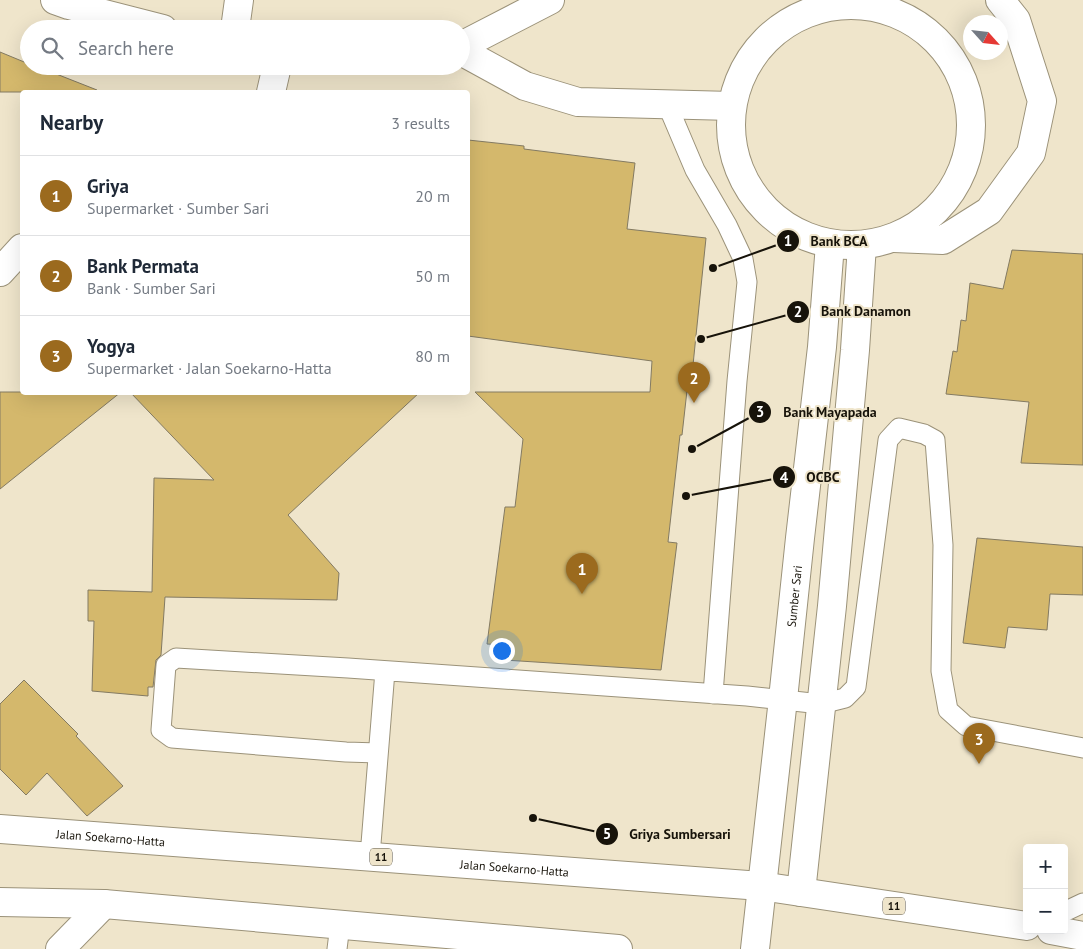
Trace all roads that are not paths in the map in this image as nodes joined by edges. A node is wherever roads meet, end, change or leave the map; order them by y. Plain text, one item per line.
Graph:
1 (55, 0) edge
2 (239, 0) edge
3 (550, 0) edge
4 (1000, 0) edge
5 (873, 3) edge
6 (128, 20) edge
7 (236, 20) edge
8 (470, 41) edge
9 (470, 56) edge
10 (275, 75) edge
11 (271, 90) edge
12 (667, 104) junction
13 (732, 106) junction
14 (892, 238) junction
15 (830, 244) junction
16 (862, 245) junction
17 (20, 250) edge
18 (0, 272) edge
19 (385, 671) junction
20 (713, 694) junction
21 (783, 700) junction
22 (821, 704) junction
23 (1083, 748) edge
24 (378, 753) junction
25 (0, 830) edge
26 (370, 856) junction
27 (761, 886) junction
28 (801, 892) junction
29 (0, 902) edge
30 (1083, 903) edge
31 (104, 904) junction
32 (1068, 910) edge
33 (1023, 925) edge
34 (1068, 933) edge
35 (1083, 936) edge
36 (339, 937) edge
37 (492, 944) edge
38 (60, 949) edge
39 (618, 949) edge
40 (755, 949) edge

1 - 6 main road
2 - 7 main road
3 - 8 main road
4 - 14 main road
5 - 13 main road
5 - 14 main road
9 - 12 main road
10 - 11 main road
12 - 13 main road
12 - 20 lane
13 - 15 main road
14 - 16 main road
15 - 16 main road
15 - 21 main road, Sumber Sari
16 - 22 main road
17 - 18 main road
19 - 20 lane
19 - 24 lane
19 - 24 lane
20 - 21 lane
21 - 22 lane
21 - 27 main road, Sumber Sari
22 - 23 lane
22 - 28 main road
24 - 26 lane
25 - 26 main road, Jalan Soekarno-Hatta / 11
26 - 27 main road, Jalan Soekarno-Hatta / 11
27 - 28 main road, Jalan Soekarno-Hatta / 11
27 - 40 main road, Sumber Sari
28 - 33 main road, Jalan Soekarno-Hatta / 11
29 - 31 main road
30 - 32 lane
31 - 36 main road
31 - 38 main road
34 - 35 main road
36 - 37 main road
37 - 39 main road

